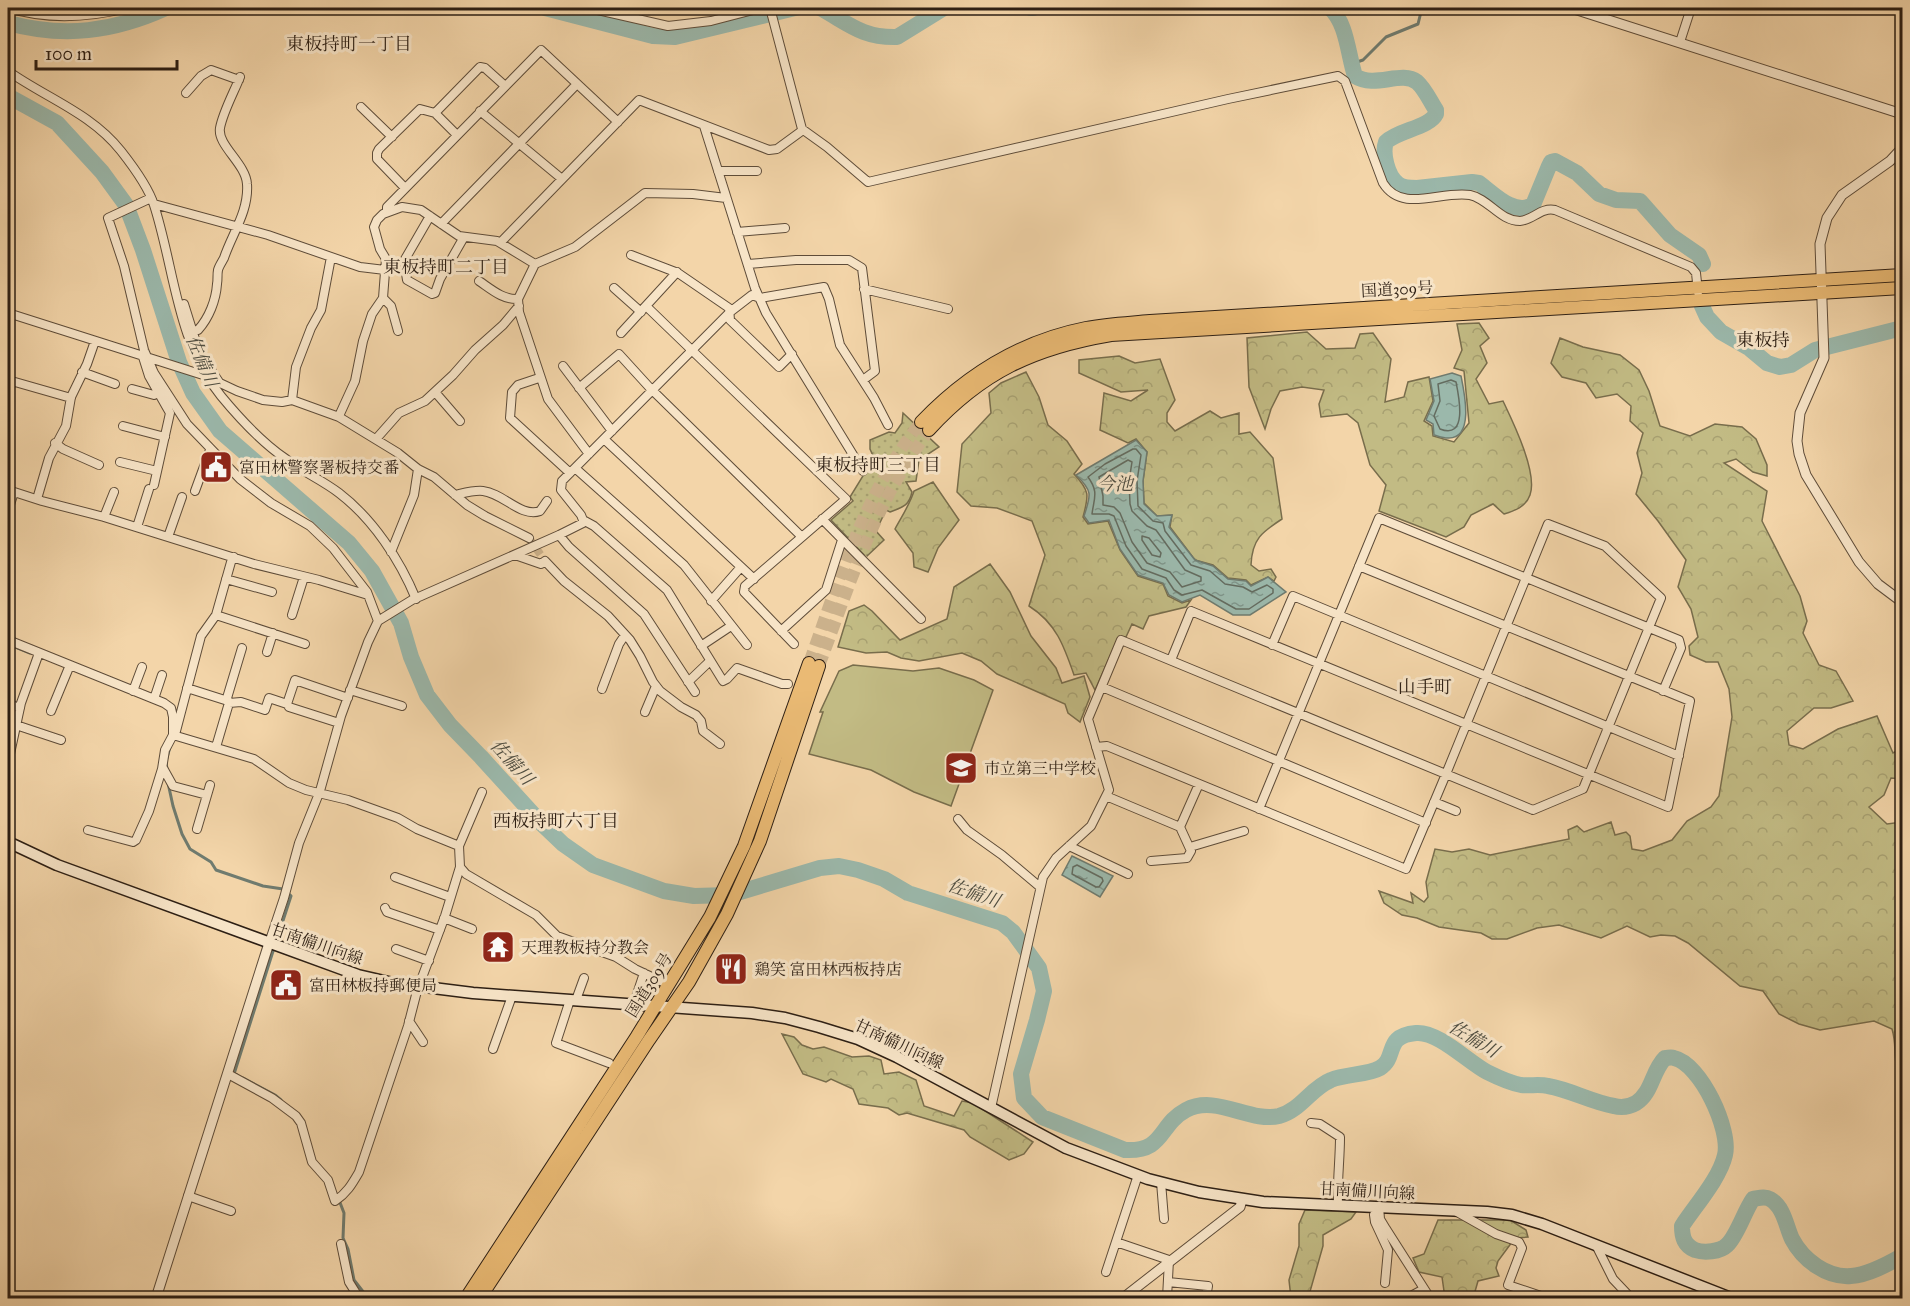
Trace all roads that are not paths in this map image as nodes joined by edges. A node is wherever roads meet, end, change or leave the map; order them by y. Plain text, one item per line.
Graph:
1 (8, 8) edge
2 (127, 8) edge
3 (589, 8) edge
4 (760, 8) edge
5 (770, 8) edge
6 (1571, 8) edge
7 (1691, 8) edge
8 (1680, 42) junction
9 (8, 70) edge
10 (577, 84) junction
11 (504, 86) junction
12 (186, 93) dead end
13 (361, 107) dead end
14 (480, 111) junction
15 (435, 113) junction
16 (1902, 114) edge
17 (618, 122) junction
18 (704, 126) junction
19 (803, 130) junction
20 (457, 135) junction
21 (392, 137) junction
22 (519, 144) junction
23 (1902, 148) edge
24 (718, 171) junction
25 (757, 171) dead end
26 (562, 179) junction
27 (405, 188) junction
28 (726, 198) junction
29 (152, 201) junction
30 (387, 212) junction
31 (430, 216) junction
32 (441, 224) junction
33 (237, 228) junction
34 (785, 228) dead end
35 (737, 232) junction
36 (464, 237) junction
37 (500, 243) junction
38 (631, 255) dead end
39 (331, 257) junction
40 (535, 264) junction
41 (747, 264) junction
42 (385, 270) junction
43 (677, 272) junction
44 (1902, 275) edge
45 (478, 281) dead end
46 (1821, 287) junction
47 (615, 288) dead end
48 (864, 288) junction
49 (1902, 288) edge
50 (1698, 294) junction
51 (177, 297) junction
52 (382, 298) junction
53 (760, 298) junction
54 (518, 303) junction
55 (644, 309) junction
56 (948, 309) dead end
57 (8, 313) edge
58 (729, 313) junction
59 (191, 331) junction
60 (399, 331) dead end
61 (621, 333) dead end
62 (95, 341) junction
63 (692, 351) junction
64 (792, 354) junction
65 (148, 359) junction
66 (563, 366) dead end
67 (82, 372) junction
68 (206, 377) junction
69 (539, 378) junction
70 (862, 380) junction
71 (9, 381) edge
72 (219, 382) junction
73 (115, 384) dead end
74 (579, 388) junction
75 (132, 389) dead end
76 (652, 391) junction
77 (435, 392) junction
78 (158, 393) junction
79 (71, 398) junction
80 (8, 400) edge
81 (292, 400) junction
82 (339, 416) junction
83 (460, 421) dead end
84 (888, 425) dead end
85 (123, 426) dead end
86 (925, 426) tunnel mouth
87 (612, 431) junction
88 (165, 437) junction
89 (376, 439) junction
90 (604, 439) junction
91 (55, 443) junction
92 (210, 450) junction
93 (589, 454) junction
94 (120, 462) dead end
95 (99, 465) dead end
96 (418, 469) junction
97 (572, 470) junction
98 (157, 471) junction
99 (863, 471) dead end
100 (11, 491) edge
101 (195, 491) dead end
102 (114, 492) dead end
103 (455, 495) junction
104 (182, 497) dead end
105 (37, 499) junction
106 (547, 501) dead end
107 (8, 511) edge
108 (105, 517) junction
109 (822, 519) junction
110 (584, 520) junction
111 (137, 527) junction
112 (559, 535) junction
113 (168, 537) junction
114 (529, 537) tunnel mouth
115 (802, 537) junction
116 (842, 540) junction
117 (391, 552) junction
118 (515, 555) junction
119 (234, 557) junction
120 (1359, 566) junction
121 (741, 567) junction
122 (304, 578) junction
123 (1527, 578) junction
124 (226, 579) junction
125 (754, 579) junction
126 (272, 592) dead end
127 (368, 595) junction
128 (414, 600) junction
129 (711, 601) junction
130 (1902, 602) edge
131 (216, 615) junction
132 (291, 615) dead end
133 (1339, 615) junction
134 (379, 620) junction
135 (921, 620) dead end
136 (731, 626) junction
137 (1507, 626) junction
138 (1649, 628) junction
139 (781, 631) junction
140 (273, 633) junction
141 (625, 635) junction
142 (8, 640) edge
143 (305, 644) dead end
144 (794, 644) dead end
145 (747, 645) dead end
146 (1272, 645) junction
147 (701, 646) junction
148 (242, 648) dead end
149 (267, 652) dead end
150 (39, 653) junction
151 (1171, 660) junction
152 (710, 661) junction
153 (1319, 664) junction
154 (70, 665) junction
155 (142, 667) dead end
156 (162, 675) dead end
157 (1486, 676) junction
158 (1629, 677) junction
159 (688, 682) junction
160 (788, 684) dead end
161 (656, 686) junction
162 (1102, 687) junction
163 (187, 688) junction
164 (602, 689) dead end
165 (133, 691) junction
166 (1663, 691) junction
167 (695, 692) dead end
168 (349, 694) junction
169 (154, 699) junction
170 (229, 702) junction
171 (8, 704) edge
172 (287, 704) junction
173 (402, 706) dead end
174 (20, 708) junction
175 (51, 711) dead end
176 (645, 712) dead end
177 (1299, 713) junction
178 (339, 723) junction
179 (16, 725) junction
180 (1466, 725) junction
181 (1608, 727) junction
182 (174, 735) junction
183 (61, 740) dead end
184 (720, 744) dead end
185 (216, 747) junction
186 (1096, 747) junction
187 (1679, 756) junction
188 (1279, 761) junction
189 (8, 763) edge
190 (163, 768) junction
191 (1446, 774) junction
192 (1589, 776) junction
193 (1198, 784) junction
194 (210, 785) dead end
195 (482, 792) dead end
196 (319, 793) junction
197 (207, 795) junction
198 (1106, 796) junction
199 (1434, 802) junction
200 (1259, 809) junction
201 (1456, 811) dead end
202 (958, 819) dead end
203 (1426, 823) junction
204 (1180, 827) junction
205 (197, 829) dead end
206 (88, 830) dead end
207 (1244, 831) dead end
208 (8, 842) edge
209 (459, 846) junction
210 (1069, 846) junction
211 (1190, 847) junction
212 (1151, 861) dead end
213 (460, 867) junction
214 (1128, 874) dead end
215 (395, 877) dead end
216 (1040, 887) junction
217 (450, 897) junction
218 (385, 908) dead end
219 (444, 918) junction
220 (472, 929) dead end
221 (440, 930) junction
222 (269, 943) junction
223 (396, 949) dead end
224 (429, 961) junction
225 (644, 973) junction
226 (584, 978) dead end
227 (669, 985) junction
228 (418, 987) junction
229 (512, 996) junction
230 (573, 1000) junction
231 (633, 1006) junction
232 (655, 1006) junction
233 (671, 1007) junction
234 (410, 1021) junction
235 (423, 1042) dead end
236 (493, 1049) dead end
237 (609, 1063) dead end
238 (228, 1074) junction
239 (991, 1108) junction
240 (1311, 1123) dead end
241 (1138, 1175) junction
242 (1161, 1182) junction
243 (188, 1196) junction
244 (1242, 1200) junction
245 (1338, 1204) junction
246 (1379, 1210) junction
247 (1453, 1210) junction
248 (231, 1211) dead end
249 (1164, 1219) dead end
250 (1116, 1242) junction
251 (341, 1244) dead end
252 (1596, 1245) junction
253 (1168, 1263) junction
254 (1106, 1272) dead end
255 (1168, 1282) junction
256 (1385, 1283) dead end
257 (1424, 1289) junction
258 (482, 1298) edge
259 (156, 1299) edge
260 (359, 1299) edge
261 (466, 1299) edge
262 (1123, 1299) edge
263 (1167, 1299) edge
264 (1206, 1299) edge
265 (1407, 1299) edge
266 (1430, 1299) edge
267 (1547, 1299) edge
268 (1631, 1299) edge
269 (1731, 1299) edge

1 - 2 street
3 - 4 street
5 - 19 street
6 - 8 street
7 - 8 street
8 - 16 street
9 - 29 street
10 - 11 street
10 - 17 street
10 - 22 street
11 - 14 street
11 - 15 street
12 - 33 street
13 - 21 street
14 - 20 street
14 - 22 street
15 - 20 street
15 - 21 street
17 - 18 street
17 - 26 street
18 - 19 street
18 - 24 street
19 - 50 street
20 - 27 street
21 - 27 street
22 - 26 street
22 - 32 street
23 - 46 street
24 - 25 street
24 - 28 street
26 - 37 street
27 - 30 street
28 - 35 street
28 - 40 street
29 - 33 street
29 - 51 street
29 - 65 street
30 - 31 street
30 - 42 street
31 - 32 street
31 - 36 street
32 - 36 street
33 - 39 street
33 - 59 street
34 - 35 street
35 - 41 street
36 - 37 street
37 - 40 street
38 - 43 street
39 - 42 street
39 - 81 street
40 - 54 street
41 - 48 street
41 - 53 street
42 - 52 street
43 - 55 street
43 - 58 street
44 - 46 highway, 国道309号
45 - 54 street
46 - 49 highway, 国道309号
46 - 50 highway, 国道309号
46 - 130 street
47 - 55 street
48 - 56 street
48 - 70 street
50 - 86 highway, 国道309号
51 - 59 street
51 - 68 street
52 - 60 street
52 - 82 street
53 - 58 street
53 - 64 street
53 - 70 street
54 - 69 street
54 - 77 street
55 - 61 street
55 - 63 street
57 - 62 street
58 - 63 street
58 - 64 street
59 - 72 street
62 - 65 street
62 - 67 street
63 - 76 street
63 - 109 street
64 - 99 street
65 - 68 street
65 - 78 street
65 - 92 street
66 - 74 street
67 - 73 street
67 - 79 street
68 - 72 street
68 - 117 street
69 - 93 street
69 - 97 street
70 - 84 street
71 - 79 street
71 - 80 street
72 - 81 street
74 - 76 street
74 - 87 street
75 - 78 street
76 - 87 street
76 - 115 street
77 - 83 street
77 - 89 street
78 - 88 street
79 - 91 street
81 - 82 street
82 - 89 street
85 - 88 street
87 - 90 street
88 - 98 street
89 - 96 street
90 - 93 street
90 - 121 street
91 - 95 street
91 - 105 street
92 - 101 street
92 - 127 street
93 - 97 street
94 - 98 street
96 - 103 street
96 - 117 street
97 - 110 street
97 - 129 street
98 - 111 street
100 - 105 street
100 - 107 street
102 - 108 street
103 - 106 street
103 - 114 street
104 - 113 street
105 - 108 street
108 - 111 street
109 - 115 street
109 - 116 street
110 - 112 street
110 - 147 street
111 - 113 street
112 - 118 street
112 - 159 street
113 - 119 street
115 - 125 street
116 - 135 street
116 - 139 street
117 - 128 street
118 - 128 street
118 - 141 street
119 - 122 street
119 - 124 street
120 - 123 street
120 - 133 street
120 - 137 street
121 - 125 street
121 - 129 street
122 - 127 street
122 - 132 street
123 - 137 street
123 - 138 street
123 - 138 street
124 - 126 street
124 - 131 street
125 - 139 street
127 - 134 street
128 - 134 street
129 - 136 street
131 - 140 street
131 - 163 street
133 - 146 street
133 - 153 street
133 - 157 street
134 - 168 street
136 - 145 street
136 - 147 street
137 - 157 street
137 - 158 street
138 - 158 street
138 - 166 street
139 - 144 street
140 - 143 street
140 - 149 street
141 - 161 street
141 - 164 street
142 - 150 street
146 - 151 street
146 - 153 street
147 - 152 street
148 - 170 street
150 - 154 street
150 - 174 street
151 - 162 street
151 - 177 street
152 - 159 street
152 - 160 street
153 - 177 street
153 - 180 street
154 - 165 street
154 - 175 street
155 - 165 street
156 - 169 street
157 - 180 street
157 - 181 street
158 - 166 street
158 - 181 street
159 - 167 street
161 - 176 street
161 - 184 street
162 - 186 street
162 - 188 street
163 - 170 street
163 - 182 street
165 - 169 street
166 - 187 street
168 - 172 street
168 - 173 street
168 - 178 street
169 - 182 street
170 - 172 street
170 - 185 street
171 - 174 street
172 - 178 street
174 - 179 street
177 - 188 street
177 - 191 street
178 - 196 street
179 - 183 street
179 - 189 street
180 - 191 street
180 - 192 street
181 - 187 street
181 - 192 street
182 - 185 street
182 - 190 street
185 - 196 street
186 - 193 street
186 - 198 street
187 - 192 street
188 - 200 street
188 - 203 street
190 - 197 street
190 - 206 street
191 - 192 street
191 - 199 street
193 - 200 street
193 - 204 street
194 - 197 street
195 - 209 street
196 - 209 street
196 - 222 street
197 - 205 street
198 - 204 street
198 - 210 street
199 - 201 street
199 - 203 street
200 - 203 street
202 - 216 street
204 - 211 street
207 - 211 street
208 - 222 main road, 甘南備川向線
209 - 213 street
210 - 214 street
210 - 216 street
211 - 212 street
213 - 217 street
213 - 225 street
215 - 217 street
216 - 239 street
217 - 219 street
218 - 221 street
219 - 220 street
219 - 221 street
221 - 224 street
222 - 228 main road, 甘南備川向線
222 - 238 street
223 - 224 street
224 - 228 street
225 - 227 street
225 - 231 street
226 - 230 street
227 - 232 highway, 国道309号
227 - 233 highway, 国道309号
228 - 229 main road, 甘南備川向線
228 - 234 street
229 - 230 main road, 甘南備川向線
229 - 236 street
230 - 231 main road, 甘南備川向線
230 - 237 street
231 - 232 main road, 甘南備川向線
232 - 233 main road, 甘南備川向線
232 - 261 highway, 国道309号
233 - 239 main road, 甘南備川向線
233 - 258 highway, 国道309号
234 - 235 street
234 - 238 street
238 - 243 street
239 - 241 main road, 甘南備川向線
240 - 245 street
241 - 242 main road, 甘南備川向線
241 - 250 street
242 - 244 main road, 甘南備川向線
242 - 249 street
243 - 248 street
243 - 259 street
244 - 245 main road, 甘南備川向線
244 - 253 street
245 - 246 main road, 甘南備川向線
246 - 247 main road, 甘南備川向線
246 - 256 street
246 - 257 street
247 - 252 main road, 甘南備川向線
247 - 267 street
250 - 253 street
250 - 254 street
251 - 260 street
252 - 268 street
252 - 269 main road, 甘南備川向線
253 - 255 street
253 - 262 street
255 - 263 street
255 - 264 street
257 - 265 street
257 - 266 street

